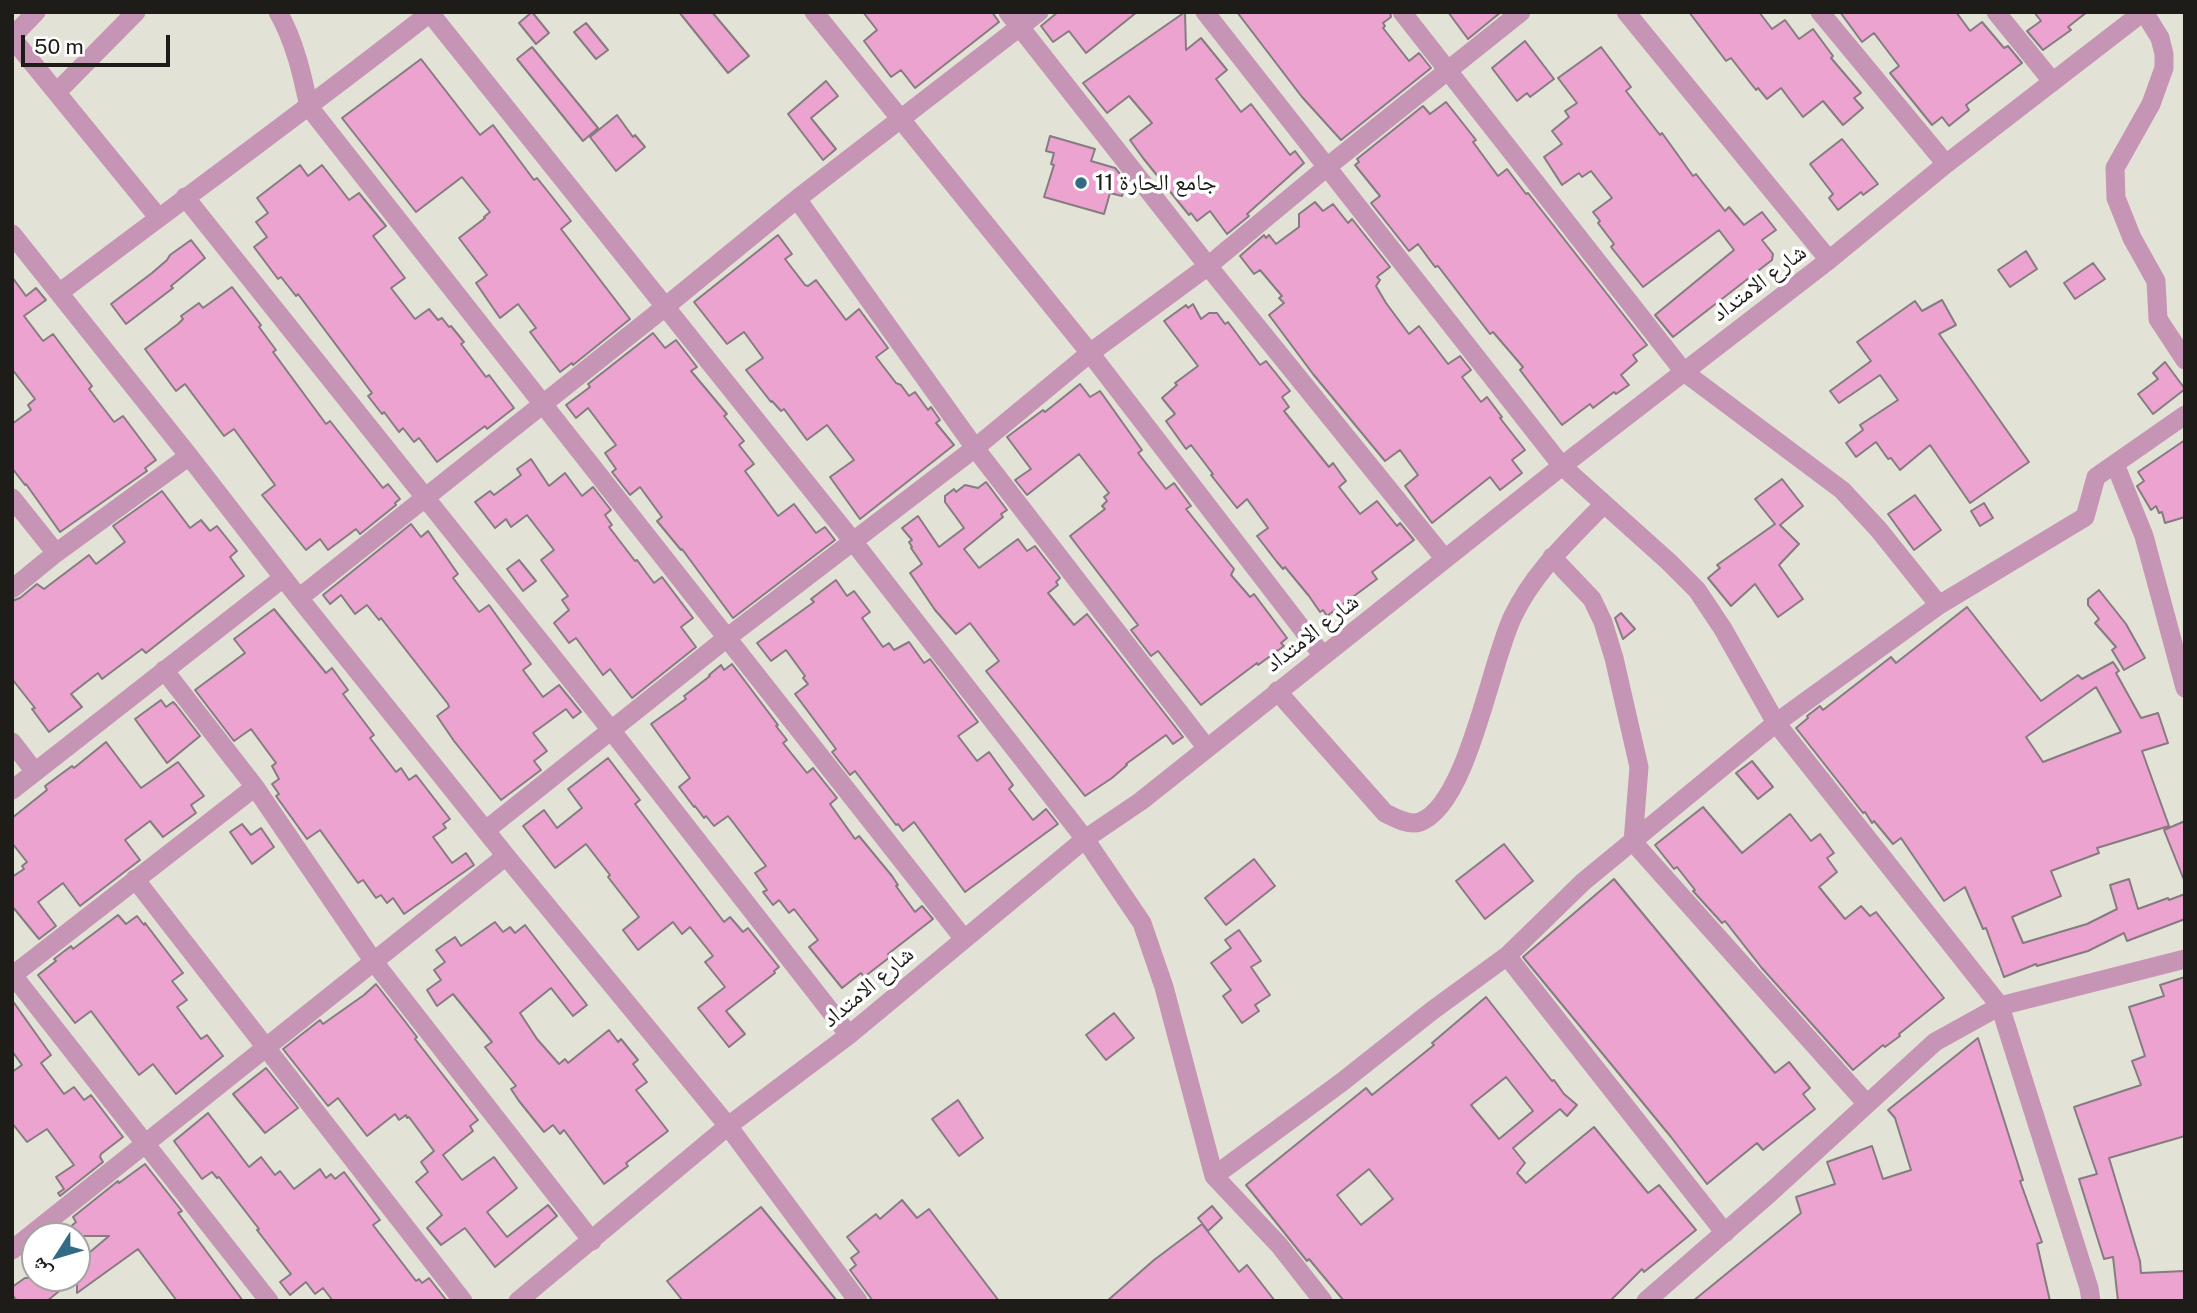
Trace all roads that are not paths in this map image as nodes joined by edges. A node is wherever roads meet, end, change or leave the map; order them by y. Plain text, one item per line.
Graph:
1 (36, 12) edge
2 (136, 12) edge
3 (278, 12) edge
4 (814, 12) edge
5 (1039, 12) edge
6 (1205, 12) edge
7 (1402, 12) edge
8 (1521, 12) edge
9 (1626, 12) edge
10 (1820, 12) edge
11 (1996, 12) edge
12 (2144, 12) edge
13 (431, 13) edge
14 (1014, 20) edge
15 (12, 37) edge
16 (1447, 70) junction
17 (2052, 81) junction
18 (57, 92) junction
19 (310, 107) junction
20 (901, 120) junction
21 (1946, 164) junction
22 (1327, 167) junction
23 (186, 197) junction
24 (797, 199) junction
25 (158, 217) junction
26 (12, 234) edge
27 (1829, 260) junction
28 (1208, 266) junction
29 (59, 293) junction
30 (665, 307) junction
31 (1090, 353) junction
32 (2185, 360) edge
33 (1684, 372) junction
34 (544, 404) junction
35 (2185, 415) edge
36 (975, 448) junction
37 (189, 456) junction
38 (2115, 464) junction
39 (1562, 466) junction
40 (12, 498) edge
41 (425, 498) junction
42 (1604, 505) junction
43 (852, 540) junction
44 (56, 553) junction
45 (1552, 557) junction
46 (1445, 559) junction
47 (283, 578) junction
48 (12, 589) edge
49 (299, 598) junction
50 (1940, 605) junction
51 (728, 637) junction
52 (1323, 656) junction
53 (164, 670) junction
54 (2184, 682) edge
55 (1277, 691) junction
56 (1776, 723) junction
57 (611, 730) junction
58 (12, 742) edge
59 (1206, 747) junction
60 (35, 772) junction
61 (255, 787) junction
62 (12, 790) edge
63 (486, 830) junction
64 (1085, 839) junction
65 (1633, 842) junction
66 (506, 856) junction
67 (135, 879) junction
68 (964, 939) junction
69 (1507, 956) junction
70 (2185, 959) edge
71 (374, 961) junction
72 (13, 975) edge
73 (2000, 1006) junction
74 (849, 1035) junction
75 (265, 1048) junction
76 (1867, 1104) junction
77 (728, 1126) junction
78 (145, 1144) junction
79 (1214, 1176) junction
80 (1725, 1233) junction
81 (592, 1241) junction
82 (12, 1250) edge
83 (269, 1301) edge
84 (463, 1301) edge
85 (518, 1301) edge
86 (858, 1301) edge
87 (1323, 1301) edge
88 (1646, 1301) edge
89 (2091, 1301) edge

1 - 15 street
2 - 18 street
3 - 19 street
4 - 20 street
5 - 14 street
6 - 22 street
7 - 16 street
8 - 16 street
9 - 27 street
10 - 21 street
11 - 17 street
12 - 17 street, شارع الامتداد
12 - 32 street
13 - 19 street
13 - 30 street
14 - 20 street
14 - 28 street
15 - 18 street
16 - 22 street
16 - 33 street
17 - 21 street, شارع الامتداد
18 - 25 street
19 - 23 street
19 - 34 street
20 - 24 street
20 - 31 street
21 - 27 street, شارع الامتداد
22 - 28 street
22 - 39 street
23 - 25 street
23 - 41 street
24 - 30 street
24 - 36 street
25 - 29 street
26 - 29 street
27 - 33 street, شارع الامتداد
28 - 31 street
28 - 46 street
29 - 37 street
30 - 34 street
30 - 43 street
31 - 36 street
31 - 52 street
33 - 39 street, شارع الامتداد
33 - 50 street
34 - 41 street
34 - 51 street
35 - 38 street
36 - 43 street
36 - 59 street
37 - 44 street
37 - 47 street
38 - 50 street
38 - 54 street
39 - 42 street
39 - 46 street, شارع الامتداد
40 - 44 street
41 - 49 street
41 - 57 street
42 - 45 street
42 - 56 street
43 - 51 street
43 - 64 street
44 - 48 street
45 - 55 street
45 - 65 street
46 - 52 street, شارع الامتداد
47 - 49 street
47 - 53 street
49 - 63 street
50 - 56 street
51 - 57 street
51 - 68 street
52 - 55 street, شارع الامتداد
53 - 60 street
53 - 61 street
55 - 59 street, شارع الامتداد
56 - 65 street
56 - 73 street
57 - 63 street
57 - 74 street
58 - 60 street
59 - 64 street, شارع الامتداد
60 - 62 street
61 - 67 street
61 - 71 street
63 - 66 street
64 - 68 street, شارع الامتداد
64 - 79 street
65 - 69 street
65 - 76 street
66 - 71 street
66 - 77 street
67 - 72 street
67 - 75 street
68 - 74 street, شارع الامتداد
69 - 79 street
69 - 80 street
70 - 73 street
71 - 75 street
71 - 81 street
72 - 78 street
73 - 76 street
73 - 89 street
74 - 77 street, شارع الامتداد
75 - 78 street
75 - 84 street
76 - 80 street
77 - 81 street, شارع الامتداد
77 - 86 street
78 - 82 street
78 - 83 street
79 - 87 street
80 - 88 street
81 - 85 street, شارع الامتداد

